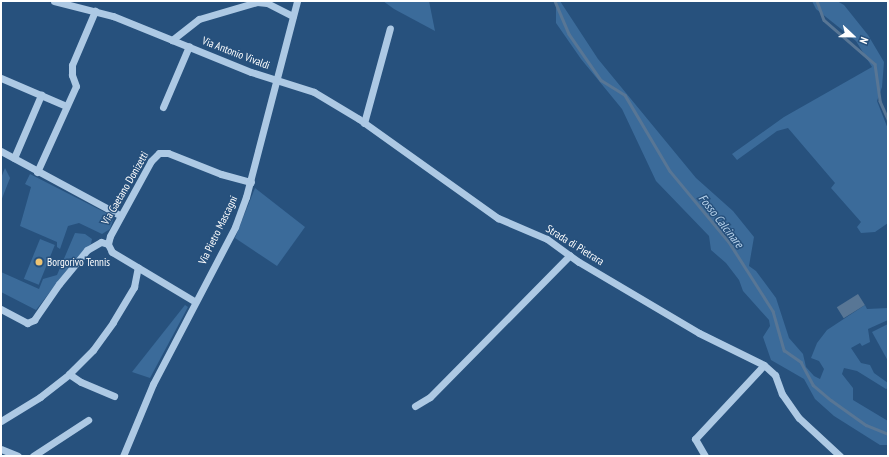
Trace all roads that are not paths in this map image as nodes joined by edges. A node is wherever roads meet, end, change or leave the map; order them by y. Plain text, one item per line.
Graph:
1 (54, 1) edge
2 (297, 1) edge
3 (78, 4) edge
4 (95, 11) junction
5 (293, 16) junction
6 (390, 28) dead end
7 (172, 40) junction
8 (189, 46) junction
9 (1, 78) edge
10 (276, 79) junction
11 (41, 95) junction
12 (66, 106) junction
13 (163, 107) dead end
14 (364, 123) junction
15 (1, 151) edge
16 (14, 158) junction
17 (37, 172) junction
18 (251, 182) junction
19 (121, 216) junction
20 (108, 244) junction
21 (570, 255) junction
22 (138, 267) junction
23 (194, 301) junction
24 (1, 309) edge
25 (764, 365) junction
26 (69, 374) junction
27 (114, 396) dead end
28 (415, 406) dead end
29 (88, 420) dead end
30 (1, 421) edge
31 (1, 449) edge
32 (18, 456) edge
33 (33, 456) edge
34 (123, 456) edge
35 (705, 456) edge
36 (840, 456) edge

1 - 3 street, Via Antonio Vivaldi
2 - 5 street, Via Pietro Mascagni
3 - 4 street, Via Antonio Vivaldi
4 - 7 street, Via Antonio Vivaldi
4 - 12 street
5 - 7 street, Via Antonio Vivaldi
5 - 10 street, Via Pietro Mascagni
6 - 14 street
7 - 8 street, Via Antonio Vivaldi
8 - 10 street, Via Antonio Vivaldi
8 - 13 street, Via Antonio Vivaldi
9 - 11 street
10 - 14 street, Strada di Pietrara
10 - 18 street, Via Pietro Mascagni
11 - 12 street
11 - 16 street
12 - 17 street
14 - 21 street, Strada di Pietrara
15 - 16 street
16 - 17 street
17 - 19 street
18 - 19 street, Via Gaetano Donizetti
18 - 23 street, Via Pietro Mascagni
19 - 20 street, Via Gaetano Donizetti
20 - 22 street
20 - 24 street
21 - 25 street, Strada di Pietrara
21 - 28 street
22 - 23 street
22 - 26 street
23 - 34 street, Via Pietro Mascagni
25 - 35 street
25 - 36 street, Strada di Pietrara
26 - 27 street
26 - 30 street
29 - 33 street
31 - 32 street

